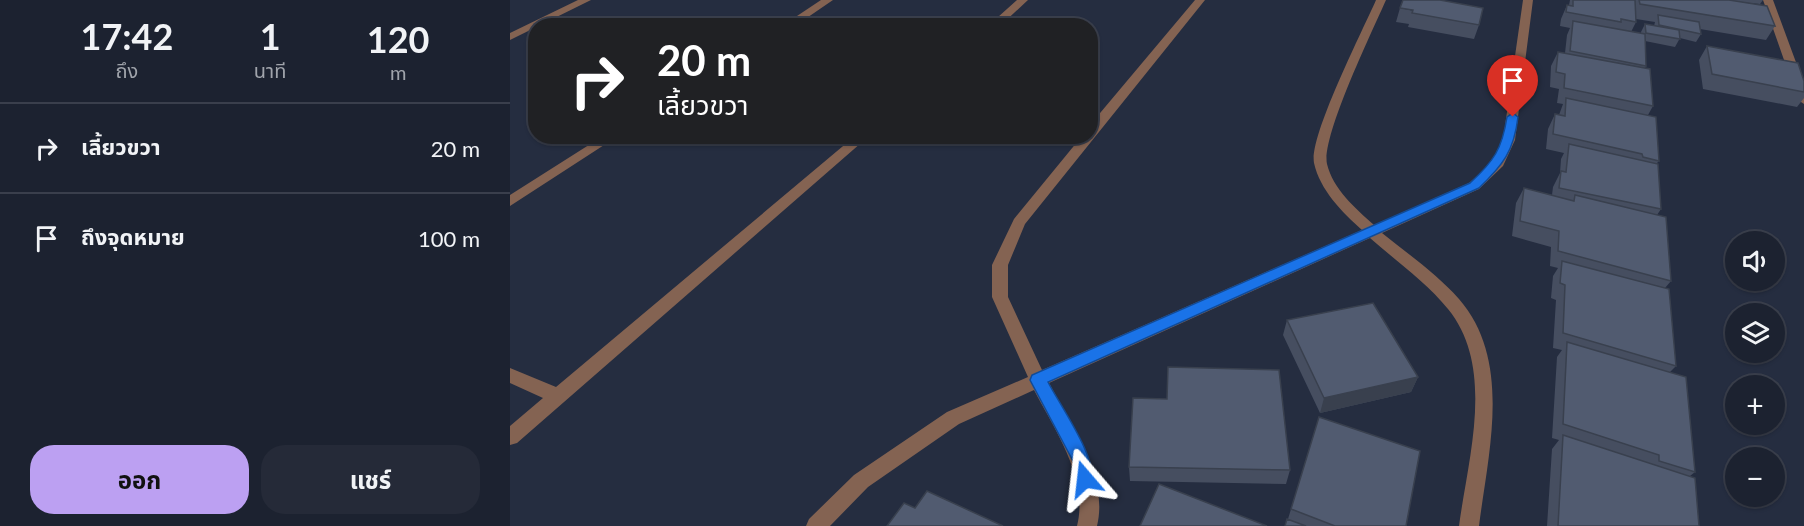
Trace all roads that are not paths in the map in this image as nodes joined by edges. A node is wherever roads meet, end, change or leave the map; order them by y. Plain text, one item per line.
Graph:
1 (586, 0) edge
2 (828, 0) edge
3 (1023, 0) edge
4 (1200, 0) edge
5 (1381, 0) edge
6 (1528, 0) edge
7 (1768, 0) edge
8 (549, 18) edge
9 (800, 18) edge
10 (1002, 18) edge
11 (528, 28) edge
12 (510, 37) edge
13 (1804, 100) edge
14 (1098, 125) edge
15 (599, 144) edge
16 (854, 144) edge
17 (1083, 144) edge
18 (510, 201) edge
19 (1372, 231) junction
20 (510, 375) edge
21 (1038, 380) junction
22 (558, 396) junction
23 (510, 437) edge
24 (816, 526) edge
25 (1087, 526) edge
26 (1469, 526) edge

1 - 8 street
2 - 9 street
3 - 10 street
4 - 14 street
5 - 19 street
6 - 19 street
7 - 13 street
11 - 12 street
15 - 18 street
16 - 22 street
17 - 21 street
19 - 21 street
19 - 26 street
20 - 22 street
21 - 24 street
21 - 25 street
22 - 23 street

